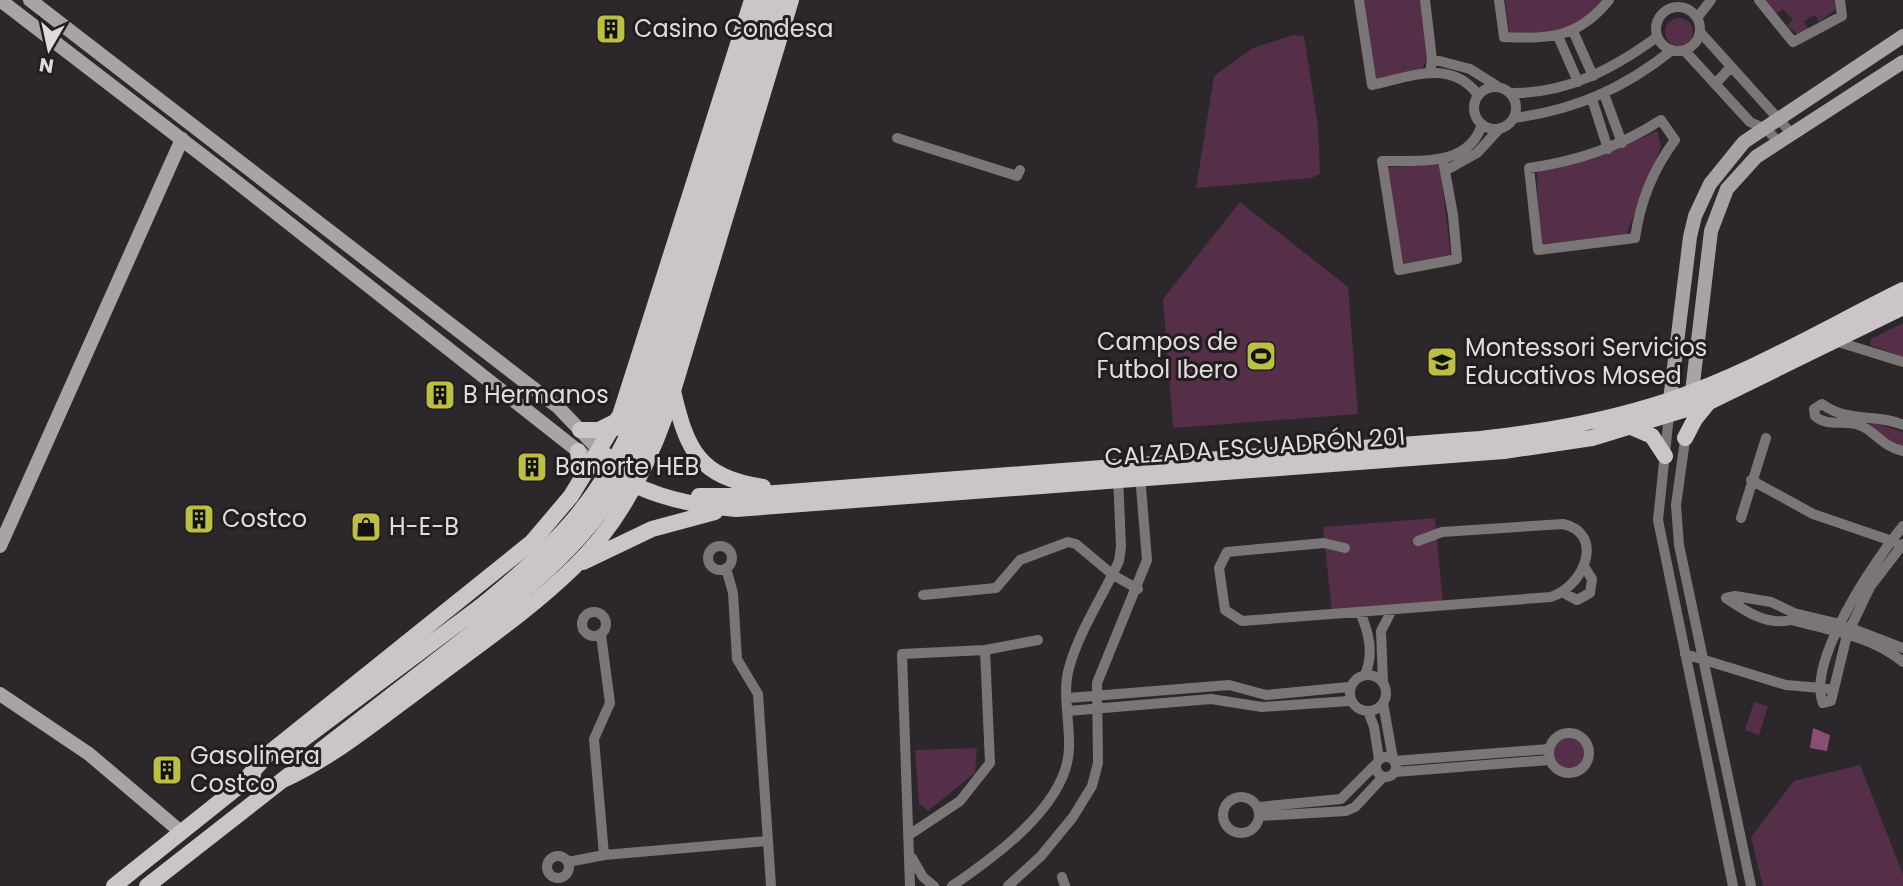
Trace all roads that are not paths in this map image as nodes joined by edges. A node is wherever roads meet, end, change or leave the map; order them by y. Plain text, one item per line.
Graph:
1 (0, 0) edge
2 (30, 0) edge
3 (752, 0) edge
4 (764, 0) edge
5 (780, 0) edge
6 (791, 0) edge
7 (1359, 0) edge
8 (1425, 0) edge
9 (1499, 0) edge
10 (1609, 0) edge
11 (1695, 0) edge
12 (1711, 0) edge
13 (1759, 0) edge
14 (1840, 0) edge
15 (1686, 9) junction
16 (1697, 18) junction
17 (1573, 31) junction
18 (1700, 32) junction
19 (1558, 36) junction
20 (1903, 36) edge
21 (1657, 37) junction
22 (1672, 50) junction
23 (1685, 51) junction
24 (1432, 59) junction
25 (1903, 62) edge
26 (1731, 67) junction
27 (1469, 69) junction
28 (1430, 72) junction
29 (1593, 76) junction
30 (1462, 79) junction
31 (1578, 82) junction
32 (1715, 83) junction
33 (1497, 87) junction
34 (1510, 93) junction
35 (1604, 94) junction
36 (1478, 95) junction
37 (1592, 100) junction
38 (1514, 118) junction
39 (1779, 119) junction
40 (1482, 124) junction
41 (1500, 128) junction
42 (1766, 129) junction
43 (897, 138) dead end
44 (1785, 138) junction
45 (182, 139) junction
46 (1622, 143) junction
47 (1475, 149) junction
48 (1608, 149) junction
49 (1728, 159) junction
50 (1444, 165) junction
51 (720, 166) junction
52 (1020, 170) dead end
53 (1739, 172) junction
54 (1903, 290) edge
55 (1903, 307) edge
56 (1834, 341) junction
57 (1903, 362) edge
58 (673, 389) junction
59 (1692, 391) junction
60 (1709, 402) junction
61 (1669, 408) junction
62 (1689, 408) junction
63 (616, 420) junction
64 (1903, 425) edge
65 (1631, 427) junction
66 (579, 429) junction
67 (1685, 438) junction
68 (1766, 438) dead end
69 (655, 446) junction
70 (572, 447) junction
71 (1903, 451) edge
72 (596, 456) junction
73 (1665, 456) junction
74 (1139, 471) junction
75 (1117, 472) junction
76 (581, 479) junction
77 (1751, 480) junction
78 (637, 482) junction
79 (782, 490) junction
80 (571, 496) junction
81 (736, 509) junction
82 (1741, 517) dead end
83 (611, 523) junction
84 (1903, 526) edge
85 (1418, 541) dead end
86 (1891, 541) junction
87 (1903, 545) edge
88 (0, 546) edge
89 (1345, 548) dead end
90 (575, 567) junction
91 (726, 568) dead end
92 (1585, 568) junction
93 (1113, 575) junction
94 (1138, 589) junction
95 (1564, 593) junction
96 (923, 595) dead end
97 (1392, 610) junction
98 (1360, 612) junction
99 (1838, 628) junction
100 (1849, 631) junction
101 (601, 635) dead end
102 (1038, 640) dead end
103 (1903, 648) edge
104 (985, 650) junction
105 (1685, 654) junction
106 (1703, 660) junction
107 (1903, 662) edge
108 (1364, 675) junction
109 (1383, 682) junction
110 (1349, 687) junction
111 (1820, 692) junction
112 (0, 694) edge
113 (1095, 696) junction
114 (1068, 698) junction
115 (1349, 701) junction
116 (1383, 703) junction
117 (1096, 709) junction
118 (1068, 711) junction
119 (1368, 711) junction
120 (355, 713) junction
121 (1393, 760) junction
122 (1377, 762) junction
123 (1395, 772) junction
124 (1383, 776) junction
125 (245, 780) junction
126 (283, 780) junction
127 (181, 832) junction
128 (909, 835) junction
129 (768, 841) junction
130 (604, 855) junction
131 (910, 855) junction
132 (568, 862) dead end
133 (114, 886) edge
134 (147, 886) edge
135 (771, 886) edge
136 (910, 886) edge
137 (934, 886) edge
138 (953, 886) edge
139 (1008, 886) edge
140 (1733, 886) edge
141 (1751, 886) edge

1 - 45 street
2 - 66 street
3 - 63 main road
4 - 51 main road
5 - 51 main road
6 - 58 main road
7 - 28 street
8 - 24 street
9 - 19 street
10 - 17 street
11 - 15 street
12 - 16 street
13 - 14 street
15 - 16 street
15 - 21 street
16 - 18 street
17 - 19 street
17 - 29 street
18 - 23 street
18 - 26 street
19 - 31 street
20 - 39 street
21 - 22 street
21 - 29 street
22 - 23 street
22 - 35 street
23 - 32 street
24 - 27 street
24 - 28 street
25 - 44 street
26 - 32 street
26 - 39 street
27 - 30 street
27 - 33 street
28 - 30 street
29 - 31 street
30 - 36 street
31 - 34 street
32 - 42 street
33 - 34 street
33 - 36 street
34 - 38 street
35 - 37 street
35 - 46 street
36 - 40 street
37 - 38 street
37 - 48 street
38 - 41 street
39 - 42 street
39 - 44 street
40 - 41 street
40 - 47 street
41 - 47 street
42 - 44 street
42 - 49 street
43 - 52 street
44 - 53 street
45 - 70 street
45 - 88 street
46 - 48 street
46 - 48 street
47 - 50 street
49 - 53 street
49 - 61 street
50 - 50 street
51 - 120 main road, bridge
53 - 59 street
54 - 59 main road, CALZADA ESCUADRÓN 201
55 - 56 main road, CALZADA ESCUADRÓN 201
56 - 57 street
56 - 60 main road, CALZADA ESCUADRÓN 201
58 - 69 main road
58 - 79 main road
59 - 61 main road, CALZADA ESCUADRÓN 201
59 - 62 street
60 - 62 main road, CALZADA ESCUADRÓN 201
60 - 67 main road
61 - 62 main road, CALZADA ESCUADRÓN 201
61 - 65 main road, CALZADA ESCUADRÓN 201
61 - 73 street
61 - 74 main road, CALZADA ESCUADRÓN 201
62 - 67 street
63 - 66 main road
63 - 69 main road
63 - 72 main road
64 - 71 street
65 - 73 main road
65 - 74 main road, CALZADA ESCUADRÓN 201
66 - 70 street
66 - 72 street
67 - 106 street
68 - 77 street
69 - 78 main road
70 - 72 street
70 - 76 main road
72 - 76 main road
72 - 78 main road, CALZADA ESCUADRÓN 201
73 - 105 street
74 - 75 main road, CALZADA ESCUADRÓN 201
74 - 94 street
75 - 79 main road, CALZADA ESCUADRÓN 201
75 - 81 main road, CALZADA ESCUADRÓN 201
75 - 93 street
76 - 80 main road
77 - 82 street
77 - 86 street
78 - 79 main road, CALZADA ESCUADRÓN 201
78 - 81 main road, CALZADA ESCUADRÓN 201
78 - 83 main road
80 - 83 main road
80 - 125 main road
81 - 90 main road
83 - 90 main road
84 - 86 street
85 - 92 street
86 - 87 street
86 - 99 street
87 - 100 street
89 - 98 street
90 - 126 main road
91 - 129 street
92 - 95 street
92 - 95 street
93 - 94 street
93 - 96 street
93 - 114 street
94 - 113 street
95 - 97 street
97 - 98 street
97 - 109 street
98 - 108 street
99 - 99 street
99 - 100 street
99 - 111 street
100 - 103 street
100 - 107 street
100 - 111 street
101 - 130 street
102 - 104 street
104 - 128 street
104 - 128 street
105 - 106 street
105 - 140 street
106 - 111 street
106 - 141 street
108 - 109 street
108 - 110 street
109 - 116 street
110 - 113 street
110 - 115 street
112 - 127 street
113 - 114 street
113 - 117 street
114 - 118 street
115 - 117 street
115 - 119 street
116 - 119 street
116 - 121 street
117 - 118 street
117 - 139 street
118 - 138 street
119 - 122 street
120 - 125 main road
120 - 126 main road
121 - 122 street
121 - 123 street
121 - 123 street
122 - 124 street
122 - 124 street
123 - 124 street
125 - 127 main road
126 - 134 main road
127 - 133 main road
128 - 131 street
129 - 130 street
129 - 135 street
130 - 132 street
131 - 136 street
131 - 137 street

